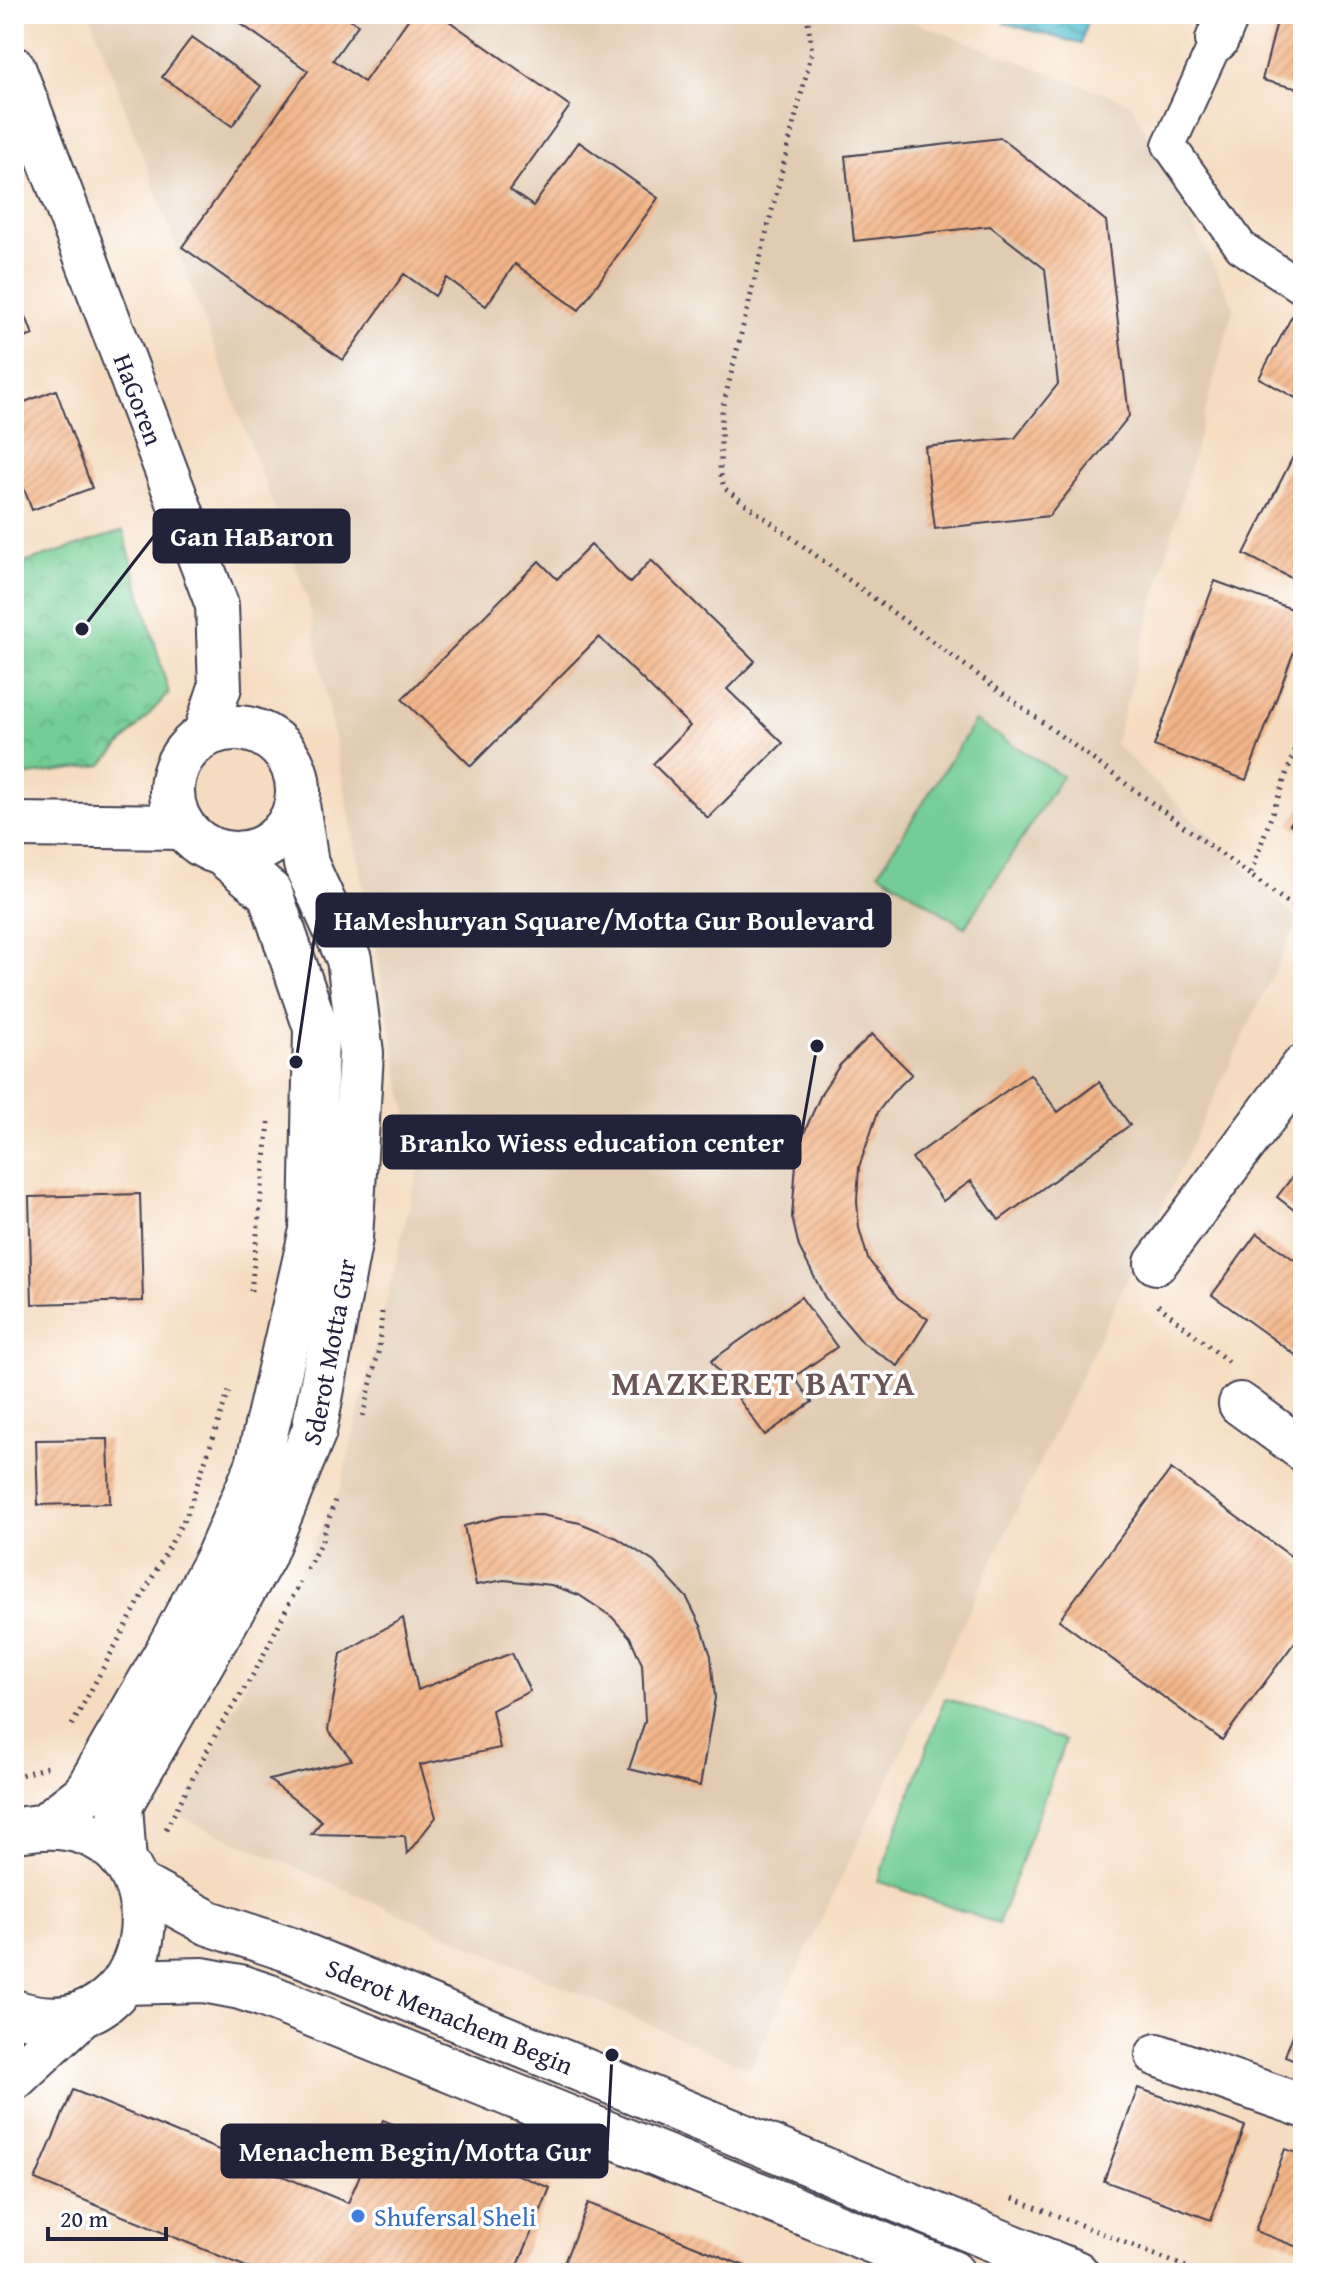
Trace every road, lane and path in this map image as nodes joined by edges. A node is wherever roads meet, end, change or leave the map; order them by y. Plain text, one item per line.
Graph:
1 (807, 14) edge
2 (1223, 27) edge
3 (14, 68) edge
4 (28, 148) edge
5 (1303, 288) edge
6 (1303, 728) edge
7 (204, 735) junction
8 (297, 804) junction
9 (177, 809) junction
10 (15, 826) edge
11 (222, 853) junction
12 (1250, 875) junction
13 (1303, 914) edge
14 (1303, 1066) edge
15 (269, 1119) dead end
16 (1156, 1263) joint
17 (249, 1302) dead end
18 (383, 1302) dead end
19 (234, 1377) dead end
20 (1240, 1404) joint
21 (361, 1425) dead end
22 (1303, 1450) edge
23 (341, 1482) dead end
24 (71, 1727) dead end
25 (50, 1766) dead end
26 (14, 1777) edge
27 (29, 1830) edge
28 (165, 1834) dead end
29 (130, 1873) junction
30 (124, 1982) junction
31 (14, 2012) edge
32 (85, 2012) junction
33 (1157, 2055) dead end
34 (14, 2078) edge
35 (1303, 2106) edge
36 (1004, 2194) dead end
37 (916, 2208) junction
38 (894, 2262) edge
39 (952, 2273) edge
40 (1076, 2273) edge
41 (1201, 2273) edge

1 - 12 path
2 - 5 street
3 - 4 street, HaGoren
4 - 7 street, HaGoren
6 - 12 path
7 - 8 street
7 - 9 street
8 - 11 street
8 - 29 street, Sderot Motta Gur
9 - 10 street
9 - 11 street
11 - 27 street, Sderot Motta Gur
12 - 13 path
14 - 16 street
15 - 17 path
16 - 20 path
18 - 21 path
19 - 24 path
20 - 22 street
23 - 28 path
25 - 26 path
27 - 29 street, Sderot Menachem Begin
29 - 30 street, Sderot Motta Gur
29 - 37 street, Sderot Menachem Begin
30 - 32 street
30 - 38 street, Sderot Menachem Begin
31 - 32 street
32 - 34 street
33 - 35 street
36 - 41 path
37 - 38 street
37 - 40 street, Sderot Menachem Begin
38 - 39 street, Sderot Menachem Begin

